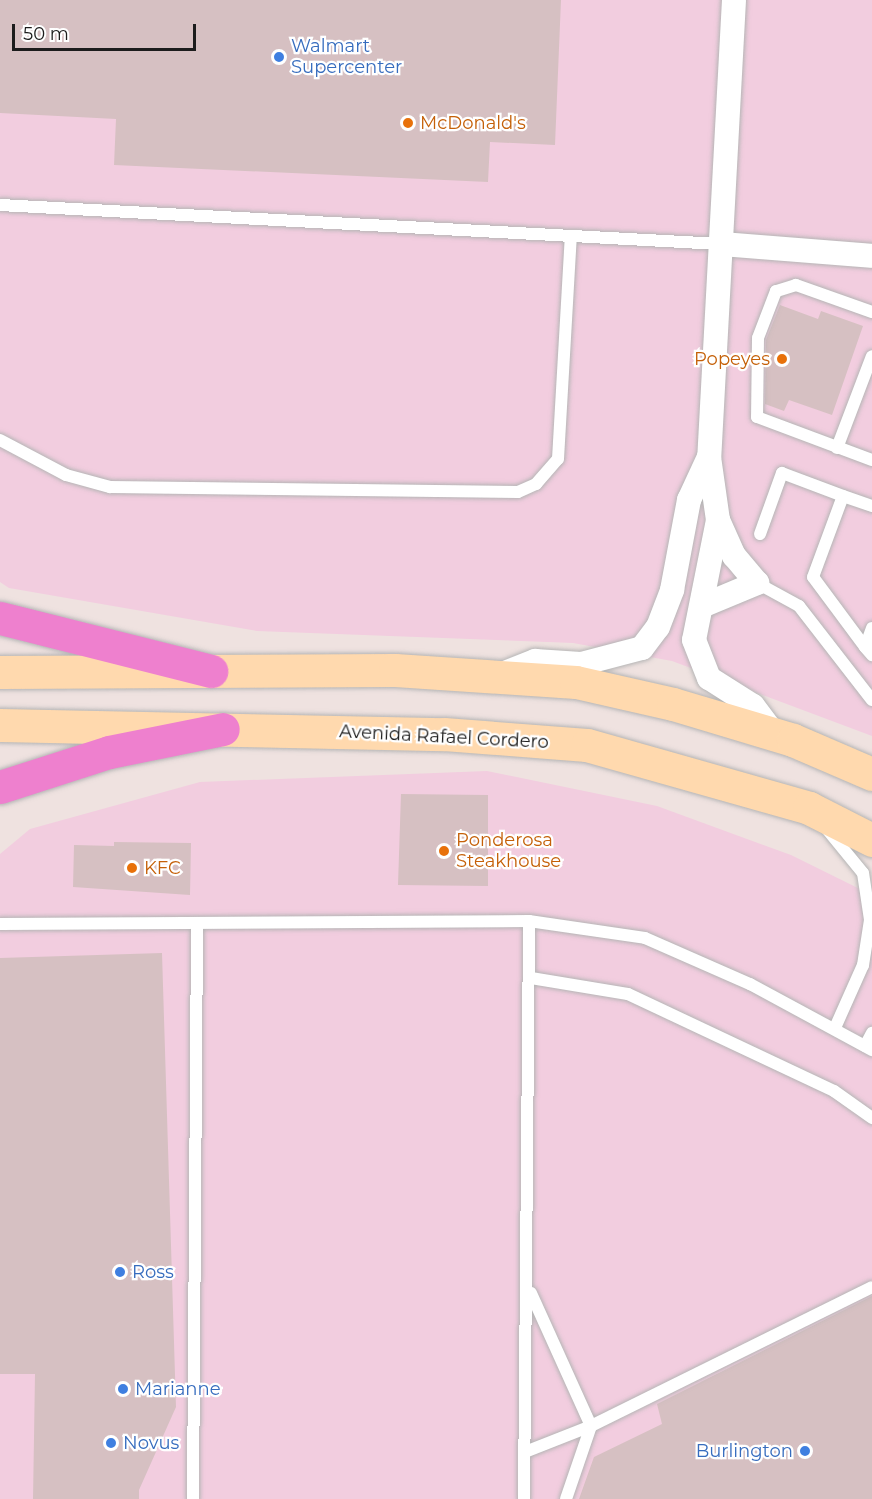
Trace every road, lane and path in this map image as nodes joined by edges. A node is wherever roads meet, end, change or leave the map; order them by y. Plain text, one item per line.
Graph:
1 (734, 0) edge
2 (0, 206) edge
3 (571, 236) junction
4 (721, 244) junction
5 (872, 256) edge
6 (872, 312) edge
7 (872, 356) edge
8 (0, 440) edge
9 (837, 448) junction
10 (709, 457) junction
11 (872, 460) edge
12 (843, 496) junction
13 (872, 506) edge
14 (718, 520) junction
15 (760, 534) dead end
16 (757, 583) junction
17 (702, 606) junction
18 (0, 618) edge
19 (872, 628) edge
20 (869, 651) edge
21 (211, 671) junction
22 (0, 672) edge
23 (500, 675) junction
24 (872, 700) edge
25 (0, 725) edge
26 (223, 729) junction
27 (774, 734) junction
28 (872, 774) edge
29 (0, 787) edge
30 (809, 808) junction
31 (872, 840) edge
32 (529, 921) junction
33 (0, 924) edge
34 (196, 926) junction
35 (531, 978) junction
36 (835, 1028) junction
37 (872, 1033) edge
38 (868, 1048) edge
39 (872, 1118) edge
40 (872, 1287) edge
41 (529, 1289) junction
42 (591, 1426) junction
43 (525, 1452) junction
44 (193, 1499) edge
45 (524, 1499) edge
46 (566, 1499) edge

1 - 4 street
2 - 3 lane
3 - 4 lane
3 - 8 lane
4 - 5 street
4 - 10 street
6 - 9 lane
7 - 9 lane
9 - 11 lane
10 - 14 street
10 - 23 street
12 - 13 lane
12 - 15 lane
12 - 20 lane
14 - 16 street
14 - 17 street
16 - 17 street
16 - 24 lane
17 - 27 street
18 - 21 highway
19 - 20 lane
21 - 22 main road
21 - 23 main road
23 - 27 main road
25 - 26 main road, Avenida Rafael Cordero
26 - 29 highway
26 - 30 main road, Avenida Rafael Cordero
27 - 28 main road
30 - 31 main road, Avenida Rafael Cordero
30 - 36 lane
32 - 34 lane
32 - 35 lane
32 - 36 lane
33 - 34 lane
34 - 44 lane
35 - 39 lane
35 - 41 lane
36 - 38 lane
37 - 38 lane
40 - 42 lane
41 - 42 lane
41 - 43 lane
42 - 43 lane
42 - 46 lane
43 - 45 lane

